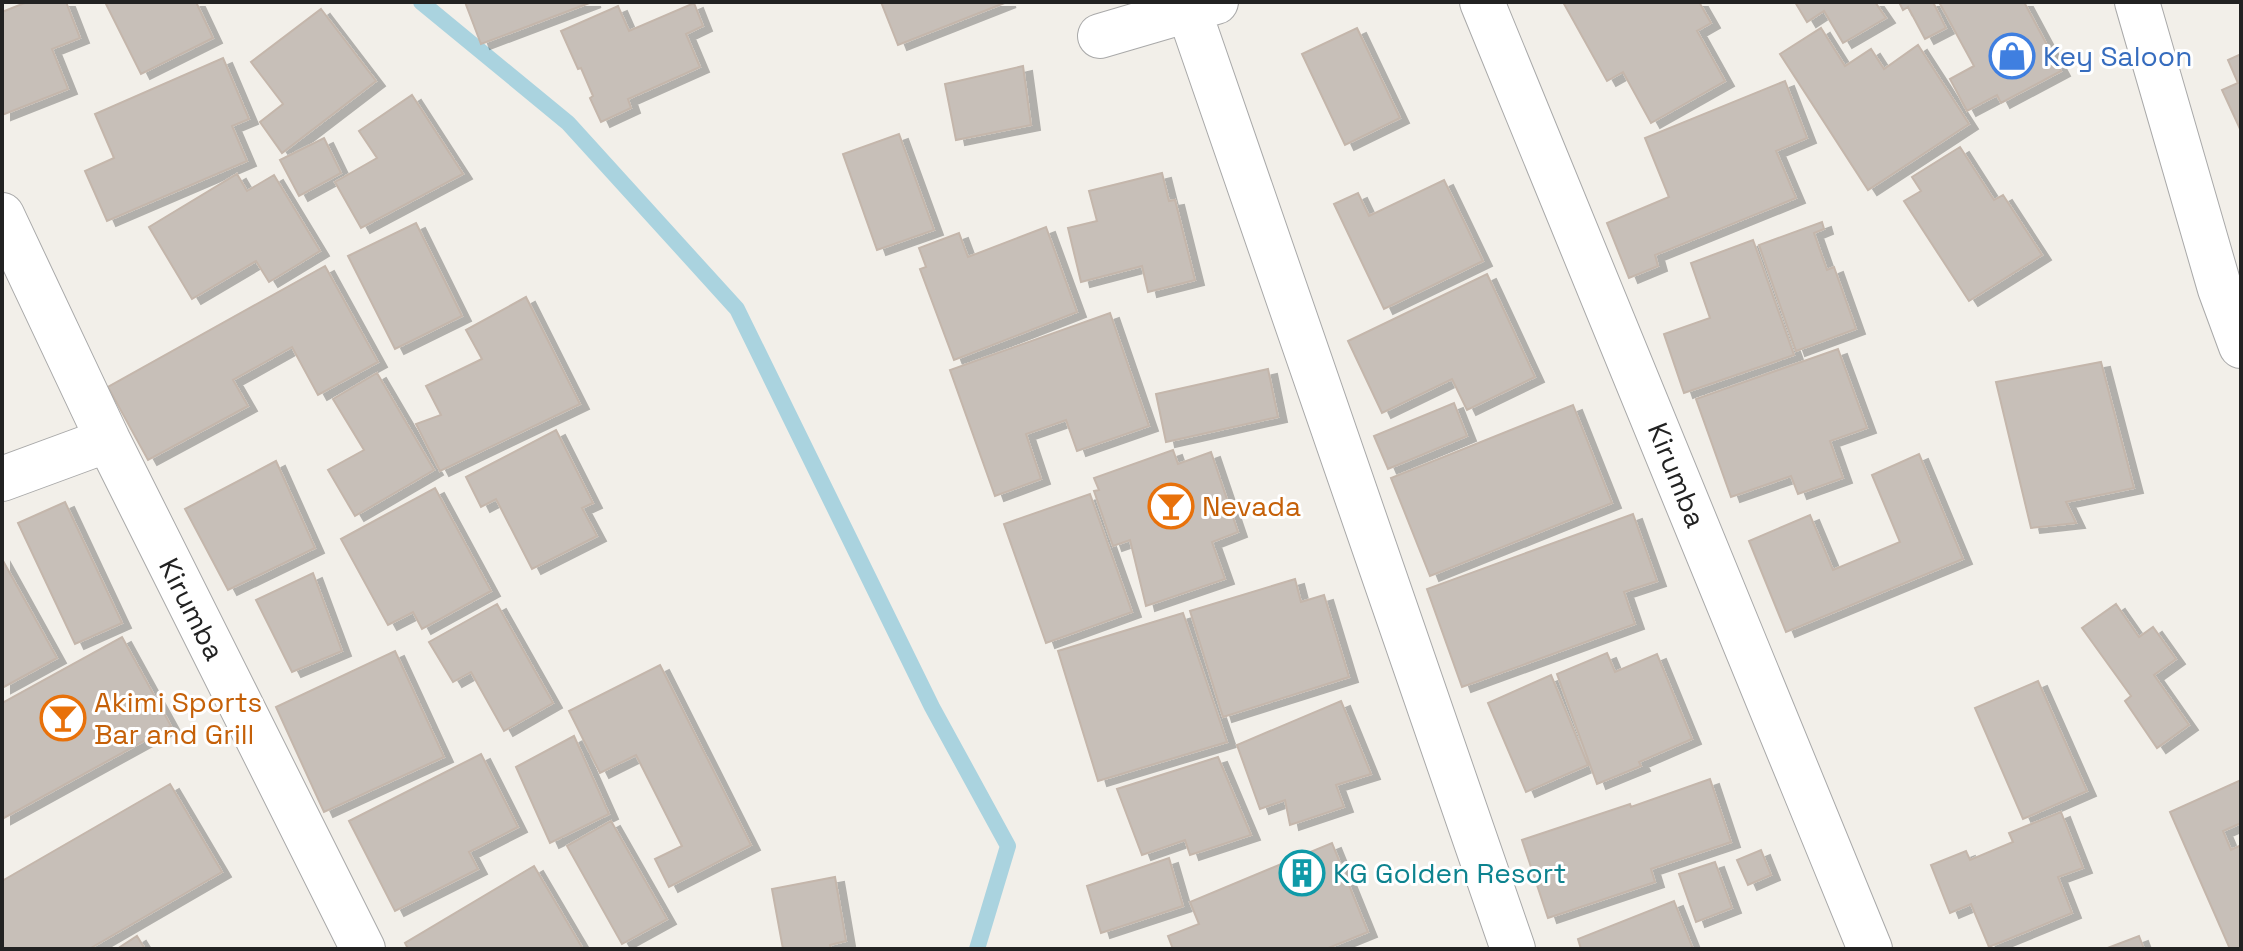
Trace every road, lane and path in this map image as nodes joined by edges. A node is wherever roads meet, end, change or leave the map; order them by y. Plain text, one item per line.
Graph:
1 (1482, 2) edge
2 (2137, 2) edge
3 (1202, 7) edge
4 (1100, 36) dead end
5 (2, 215) edge
6 (2241, 346) edge
7 (108, 440) junction
8 (2, 479) edge
9 (363, 949) edge
10 (1513, 949) edge
11 (1870, 949) edge

1 - 11 street, Kirumba
2 - 6 street
3 - 4 street
3 - 10 street
5 - 7 street, Kirumba
7 - 8 street
7 - 9 street, Kirumba

